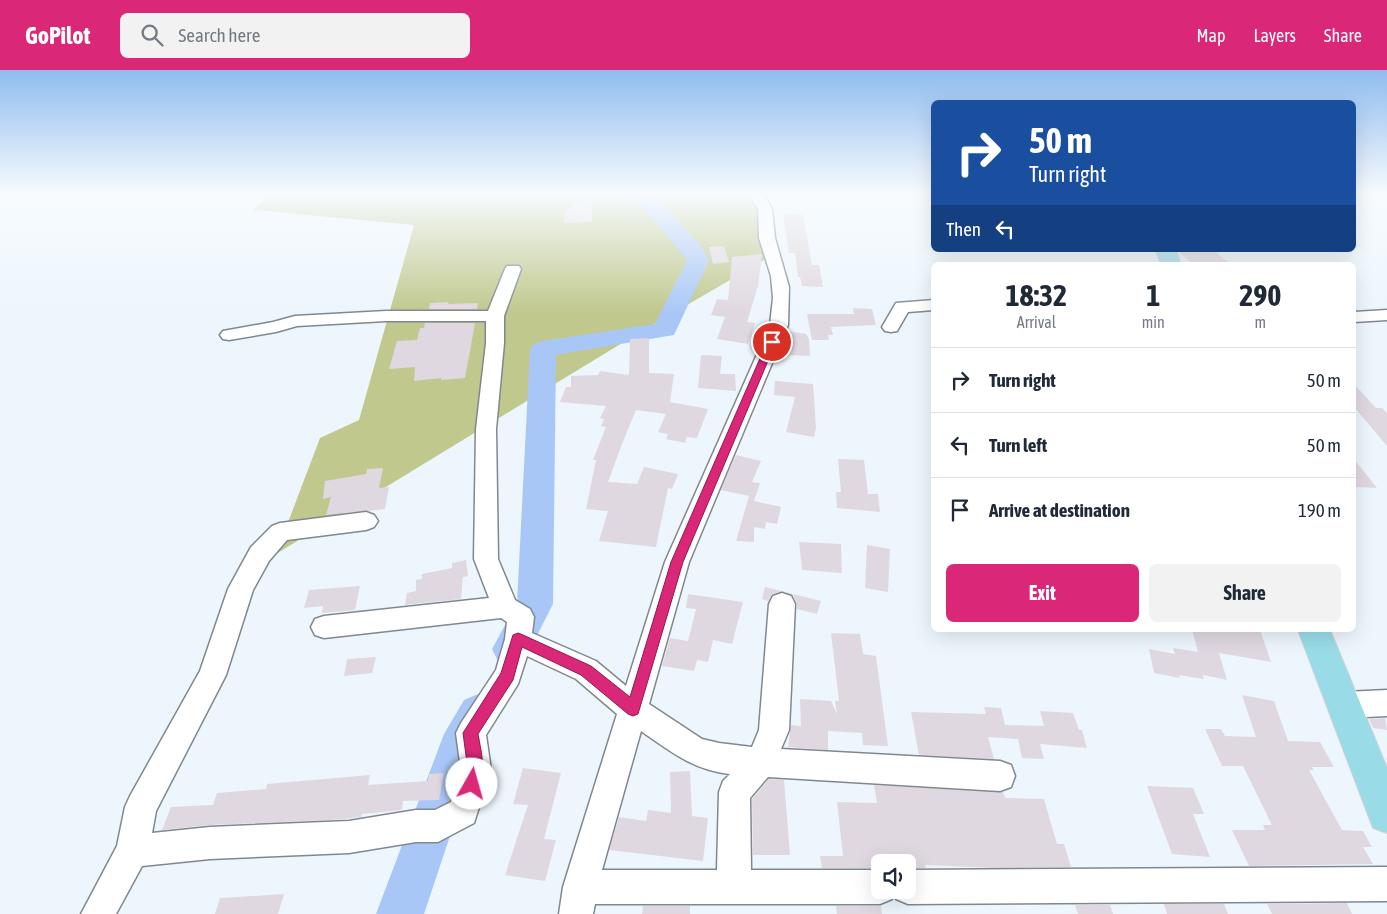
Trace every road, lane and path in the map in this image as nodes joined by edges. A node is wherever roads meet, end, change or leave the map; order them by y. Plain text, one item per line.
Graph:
1 (767, 234) edge
2 (513, 269) dead end
3 (931, 305) edge
4 (1387, 315) edge
5 (495, 316) junction
6 (1356, 317) edge
7 (891, 327) dead end
8 (229, 335) dead end
9 (366, 521) dead end
10 (782, 604) dead end
11 (514, 621) junction
12 (324, 627) dead end
13 (1315, 632) edge
14 (1387, 704) edge
15 (1344, 706) junction
16 (633, 709) junction
17 (761, 762) junction
18 (1000, 776) dead end
19 (1387, 814) edge
20 (132, 851) junction
21 (1387, 884) edge
22 (871, 887) edge
23 (916, 887) edge
24 (734, 888) junction
25 (578, 901) edge
26 (98, 914) edge

1 - 16 street
2 - 5 street
3 - 7 street
4 - 6 street
5 - 8 street
5 - 11 street
9 - 20 street
10 - 17 street
11 - 12 street
11 - 16 street
11 - 20 street
13 - 15 main road
14 - 15 street
15 - 19 main road
16 - 17 street
16 - 25 street
17 - 18 street
17 - 24 street
20 - 26 street
21 - 23 street
22 - 24 street
24 - 25 street

